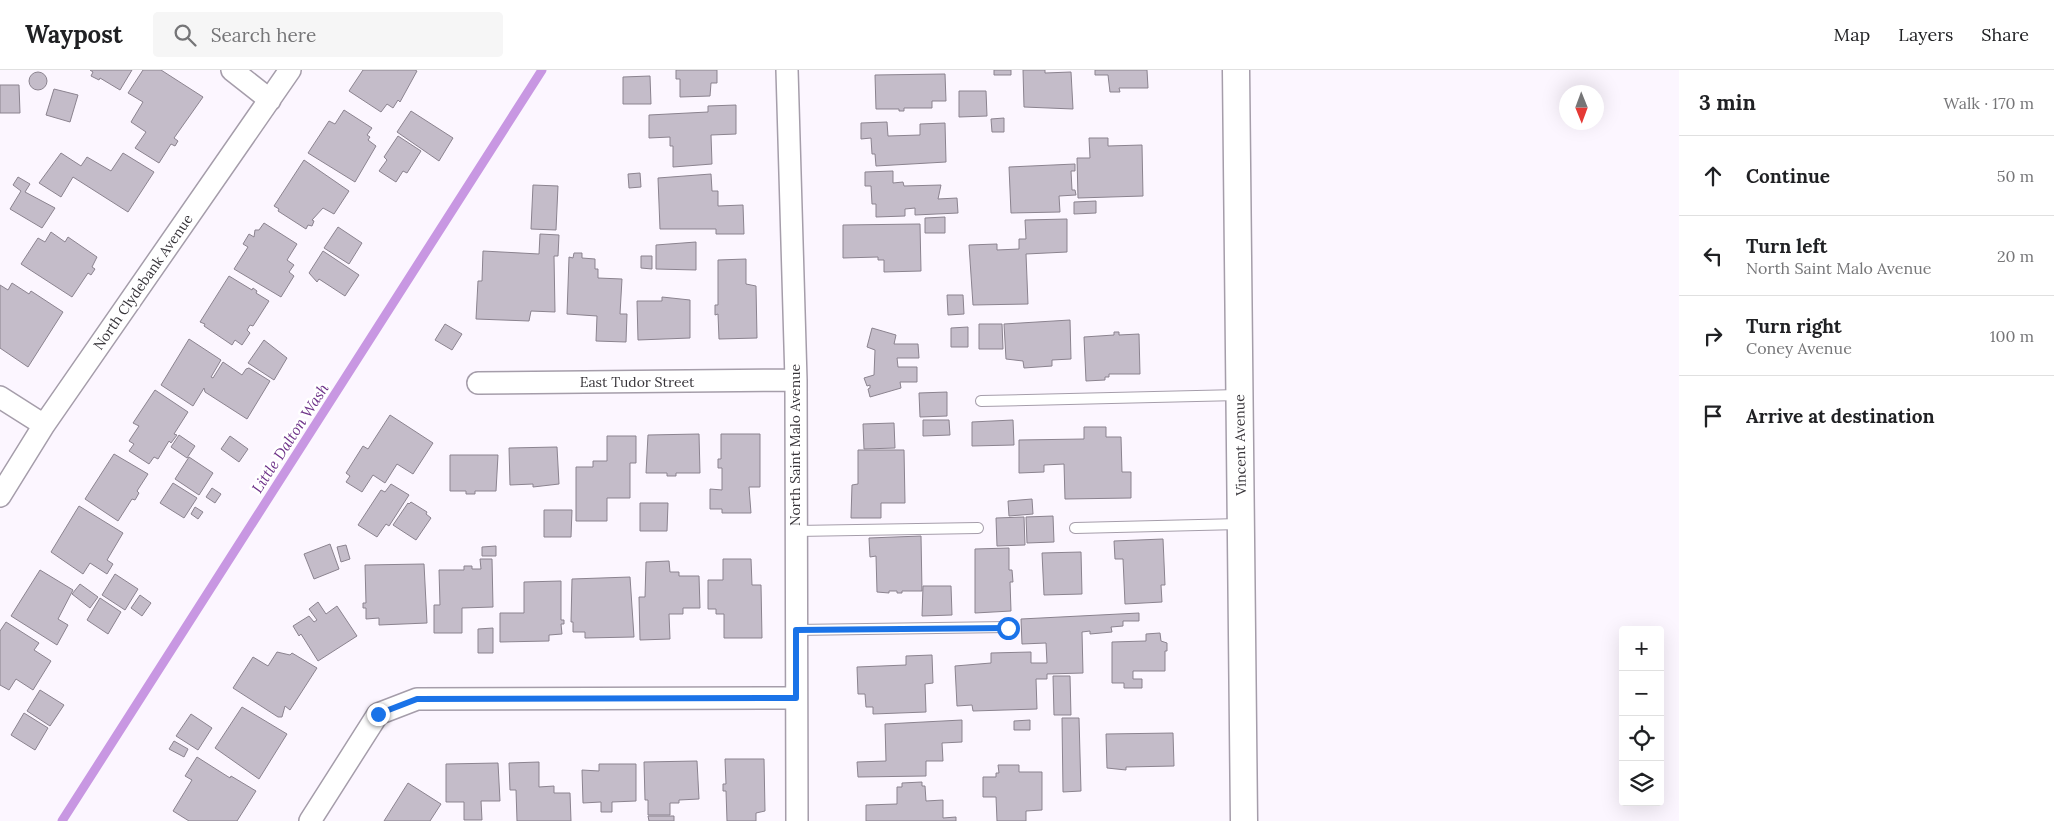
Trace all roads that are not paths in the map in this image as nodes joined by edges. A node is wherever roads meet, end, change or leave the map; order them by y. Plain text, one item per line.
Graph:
1 (232, 70) edge
2 (290, 70) edge
3 (787, 70) edge
4 (1236, 70) edge
5 (270, 100) junction
6 (796, 380) junction
7 (478, 383) dead end
8 (1240, 396) junction
9 (0, 397) edge
10 (981, 401) dead end
11 (44, 425) junction
12 (0, 496) edge
13 (1241, 524) junction
14 (978, 528) dead end
15 (1075, 528) dead end
16 (796, 531) junction
17 (1008, 628) dead end
18 (796, 630) junction
19 (796, 698) junction
20 (310, 821) edge
21 (797, 821) edge
22 (1244, 821) edge

1 - 5 street
2 - 5 street, North Clydebank Avenue
3 - 6 street, North Saint Malo Avenue
4 - 8 street, Vincent Avenue
5 - 11 street, North Clydebank Avenue
6 - 7 street, East Tudor Street
6 - 16 street, North Saint Malo Avenue
8 - 10 lane
8 - 13 street, Vincent Avenue
9 - 11 street
11 - 12 street, North Clydebank Avenue
13 - 15 lane
13 - 22 street, Vincent Avenue
14 - 16 lane
16 - 18 street, North Saint Malo Avenue
17 - 18 lane
18 - 19 street, North Saint Malo Avenue
19 - 20 street
19 - 21 street, North Saint Malo Avenue

